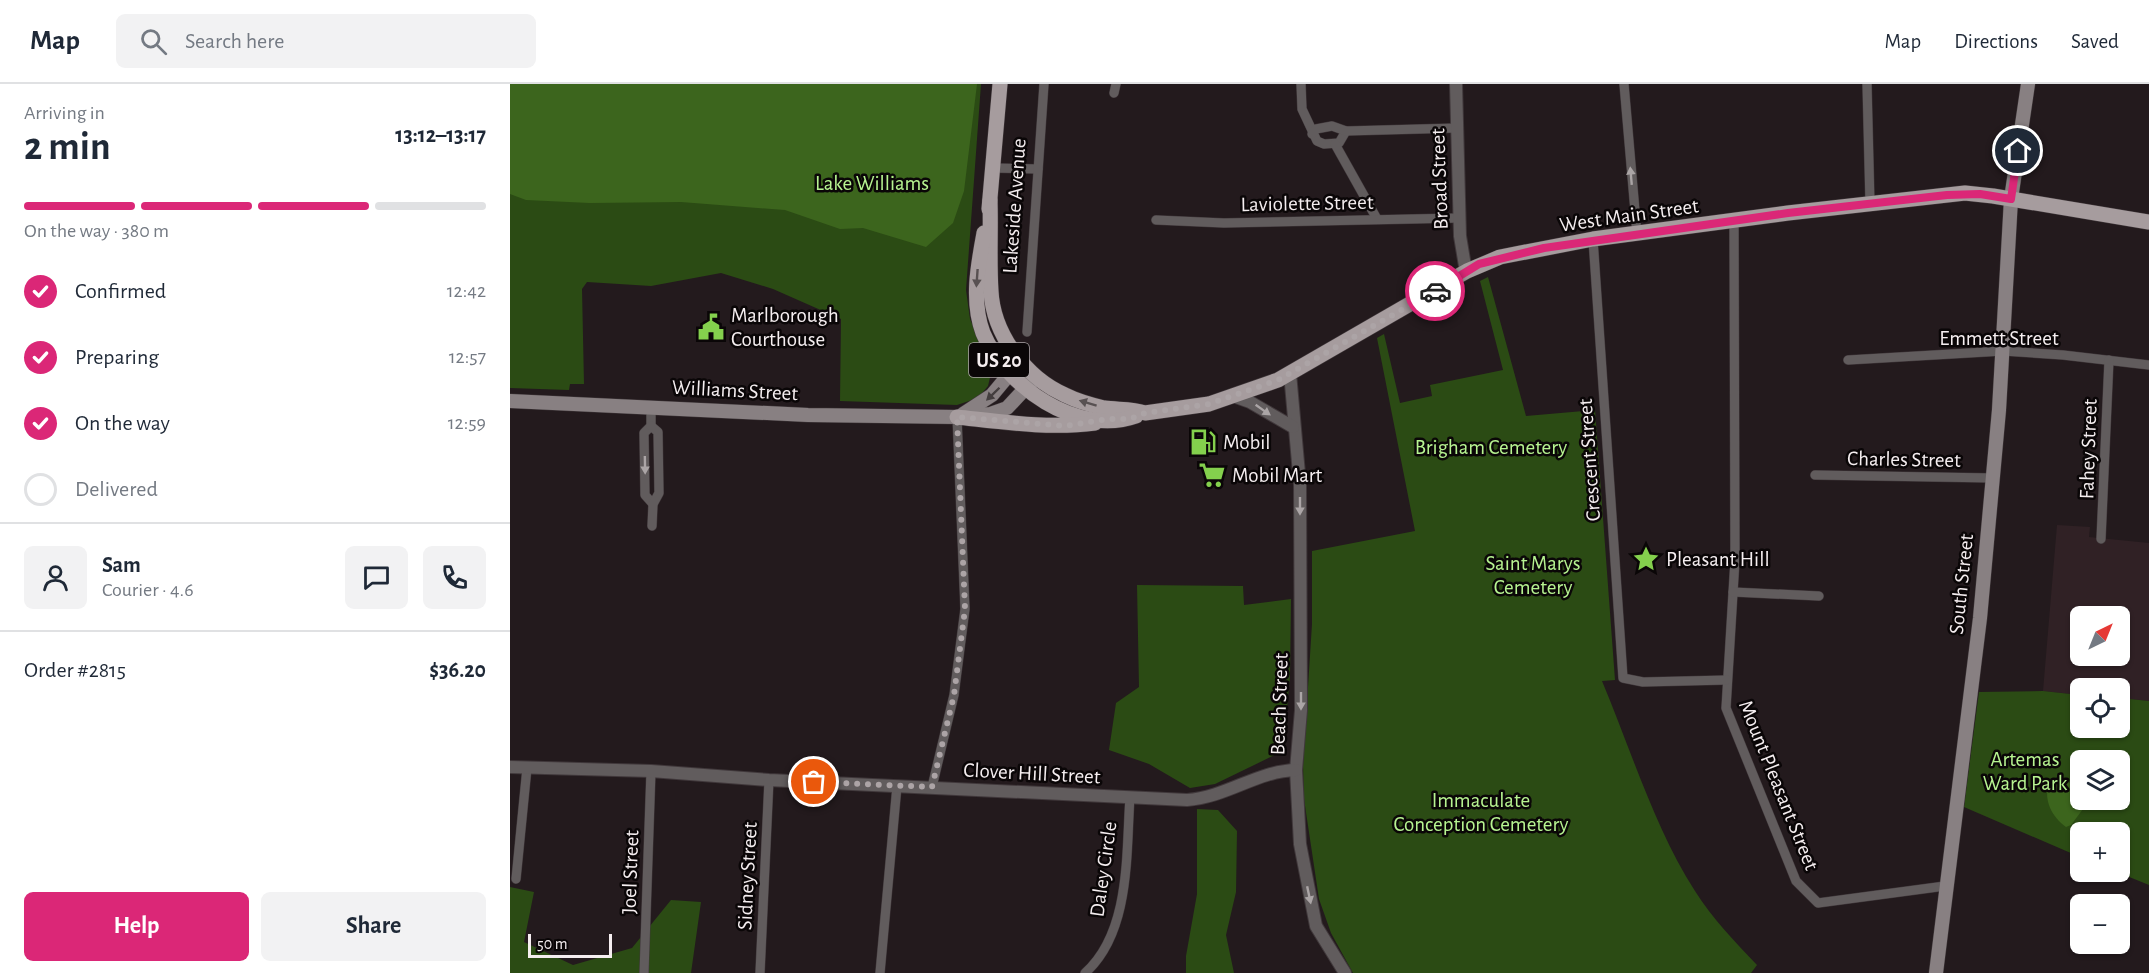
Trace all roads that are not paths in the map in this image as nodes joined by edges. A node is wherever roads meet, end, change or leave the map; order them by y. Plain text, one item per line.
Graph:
1 (1000, 84) edge
2 (1044, 84) edge
3 (1301, 84) edge
4 (1456, 84) edge
5 (1624, 84) edge
6 (1867, 84) edge
7 (2028, 84) edge
8 (1457, 128) junction
9 (1346, 131) junction
10 (1312, 134) junction
11 (1335, 144) junction
12 (993, 168) junction
13 (1038, 170) junction
14 (2011, 199) junction
15 (990, 200) junction
16 (1870, 204) junction
17 (1459, 218) junction
18 (1377, 219) junction
19 (1156, 220) dead end
20 (1734, 221) junction
21 (2149, 222) edge
22 (1636, 234) junction
23 (1593, 239) junction
24 (1466, 272) junction
25 (1027, 332) dead end
26 (2003, 351) junction
27 (1019, 360) junction
28 (1848, 360) dead end
29 (2109, 360) junction
30 (2149, 365) edge
31 (1290, 373) junction
32 (1010, 375) junction
33 (1035, 377) junction
34 (1024, 390) junction
35 (1233, 396) junction
36 (510, 401) edge
37 (651, 406) junction
38 (1145, 413) junction
39 (957, 417) junction
40 (1107, 419) junction
41 (1293, 427) junction
42 (1815, 475) dead end
43 (1993, 478) junction
44 (652, 526) dead end
45 (2101, 539) dead end
46 (1733, 592) junction
47 (1819, 596) dead end
48 (1727, 680) junction
49 (510, 767) edge
50 (527, 768) junction
51 (651, 771) junction
52 (1296, 771) junction
53 (769, 780) junction
54 (897, 786) junction
55 (932, 787) junction
56 (1130, 797) junction
57 (516, 879) dead end
58 (1945, 886) junction
59 (644, 973) edge
60 (760, 973) edge
61 (880, 973) edge
62 (1085, 973) edge
63 (1345, 973) edge
64 (1936, 973) edge

1 - 12 main road, Lakeside Avenue / US 20
2 - 13 street, Lakeside Avenue
3 - 10 street
4 - 8 street, Broad Street
22 -> 5 street
6 - 16 street
7 - 14 main road, South Street
8 - 9 street
8 - 17 street, Broad Street
9 - 10 street
9 - 11 street
10 - 11 street
11 - 18 street
12 - 13 street
12 - 15 main road, Lakeside Avenue / US 20
13 - 25 street, Lakeside Avenue
14 - 16 main road, West Main Street / US 20
14 - 21 main road, West Main Street / US 20
14 - 26 main road, South Street
15 - 27 main road, Lakeside Avenue / US 20
15 -> 32 main road, Lakeside Avenue / US 20
16 - 20 main road, West Main Street / US 20
17 - 18 street, Laviolette Street
17 - 24 street, Broad Street
18 - 19 street, Laviolette Street
20 - 22 main road, West Main Street / US 20
20 - 46 street, Mount Pleasant Street
22 - 23 main road, West Main Street / US 20
23 - 24 main road, West Main Street / US 20
23 - 48 street, Crescent Street
24 - 31 main road, West Main Street / US 20
26 - 28 street, Emmett Street
26 - 29 street, Emmett Street
26 - 43 main road, South Street
27 - 32 main road
27 - 33 main road, West Main Street / US 20
29 - 30 street, Emmett Street
29 - 45 street, Fahey Street
31 - 35 main road, West Main Street / US 20
31 - 41 street, Beach Street
32 - 34 main road, Lakeside Avenue / US 20
32 -> 39 main road
33 - 34 main road, Williams Street
38 -> 33 main road, West Main Street / US 20
34 - 39 main road, Williams Street
34 - 40 main road, Lakeside Avenue / US 20
35 - 38 main road, West Main Street / US 20
35 -> 41 street
36 - 37 main road, Williams Street
37 - 39 main road, Williams Street
37 - 44 street
38 - 40 main road, Lakeside Avenue / US 20
39 - 40 main road
39 - 55 street
41 -> 52 street, Beach Street
42 - 43 street, Charles Street
43 - 58 main road, South Street
46 - 47 street
46 - 48 street, Mount Pleasant Street
48 - 58 street, Mount Pleasant Street
49 - 50 street, Clover Hill Street
50 - 51 street, Clover Hill Street
50 - 57 street
51 - 53 street, Clover Hill Street
51 - 59 street, Joel Street
52 - 56 street, Clover Hill Street
52 -> 63 street, Beach Street
53 - 54 street, Clover Hill Street
53 - 60 street, Sidney Street
54 - 55 street, Clover Hill Street
54 - 61 street
55 - 56 street, Clover Hill Street
56 - 62 street, Daley Circle
58 - 64 main road, South Street

